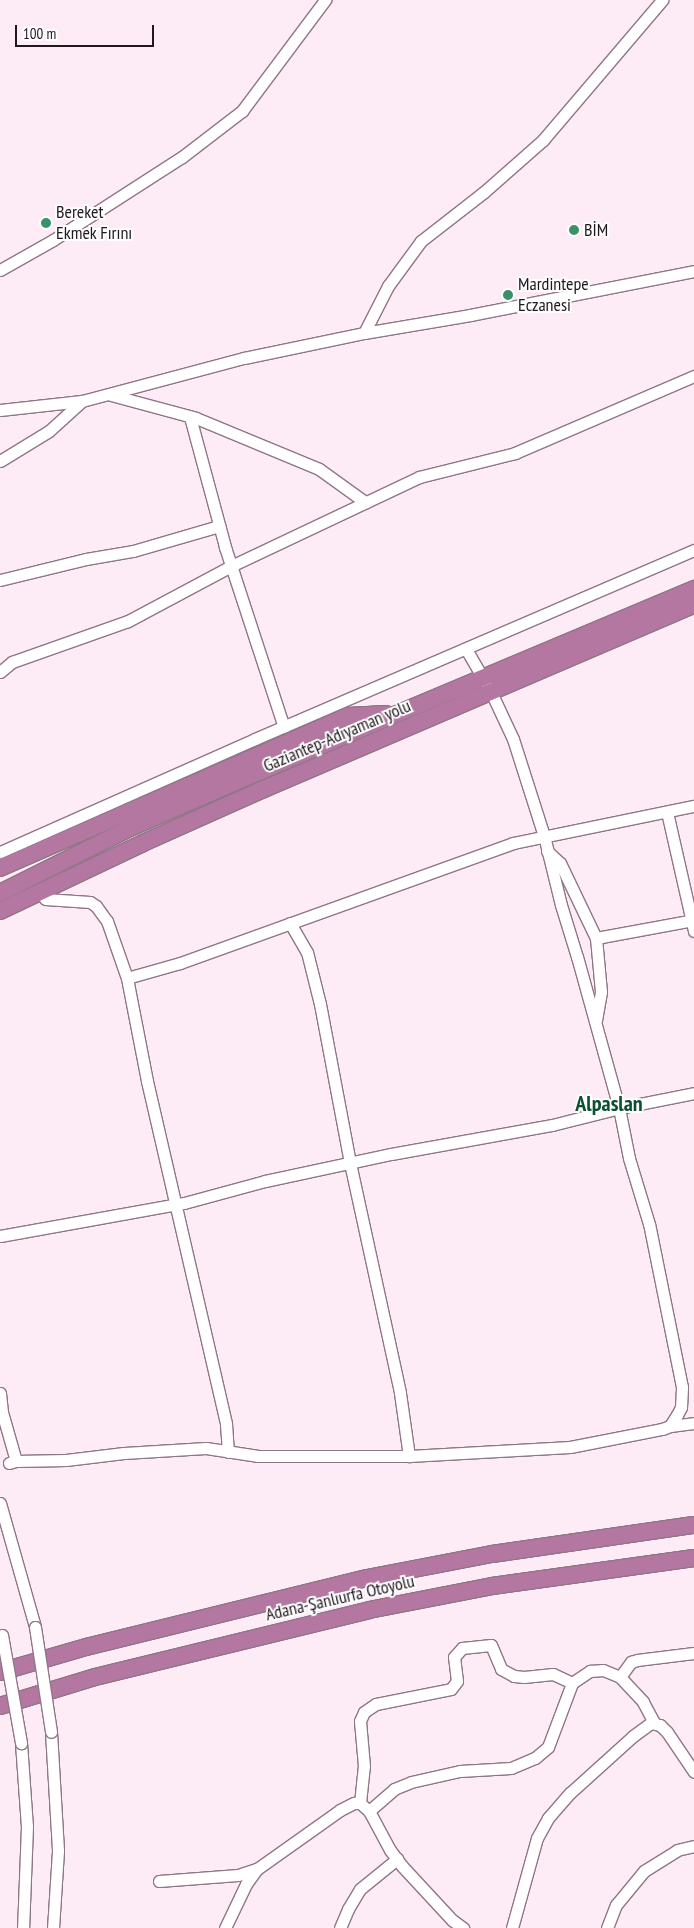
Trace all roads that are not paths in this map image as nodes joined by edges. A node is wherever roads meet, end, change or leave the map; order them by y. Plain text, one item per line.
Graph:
1 (325, 0) edge
2 (662, 0) edge
3 (0, 270) edge
4 (694, 271) edge
5 (364, 333) junction
6 (694, 376) edge
7 (109, 394) junction
8 (82, 401) junction
9 (0, 410) edge
10 (190, 417) junction
11 (0, 461) edge
12 (365, 502) junction
13 (219, 526) junction
14 (694, 550) edge
15 (231, 566) junction
16 (0, 580) edge
17 (694, 589) edge
18 (694, 606) edge
19 (466, 649) junction
20 (0, 672) edge
21 (486, 685) junction
22 (395, 714) junction
23 (411, 726) junction
24 (284, 727) junction
25 (694, 806) edge
26 (667, 812) junction
27 (544, 836) junction
28 (547, 851) junction
29 (0, 852) edge
30 (0, 868) edge
31 (0, 893) edge
32 (45, 899) junction
33 (0, 911) edge
34 (0, 920) edge
35 (290, 923) junction
36 (693, 924) edge
37 (596, 938) junction
38 (126, 978) junction
39 (595, 1024) junction
40 (694, 1093) edge
41 (618, 1108) junction
42 (350, 1163) junction
43 (177, 1205) junction
44 (0, 1236) edge
45 (0, 1394) edge
46 (694, 1423) edge
47 (670, 1426) junction
48 (228, 1452) junction
49 (409, 1456) junction
50 (0, 1503) edge
51 (694, 1526) edge
52 (694, 1558) edge
53 (1, 1631) edge
54 (694, 1654) edge
55 (0, 1672) edge
56 (620, 1677) junction
57 (572, 1683) junction
58 (0, 1706) edge
59 (654, 1723) junction
60 (694, 1772) edge
61 (360, 1803) junction
62 (369, 1811) junction
63 (694, 1846) edge
64 (396, 1859) junction
65 (258, 1869) junction
66 (159, 1881) dead end
67 (23, 1928) edge
68 (54, 1928) edge
69 (225, 1928) edge
70 (340, 1928) edge
71 (463, 1928) edge
72 (512, 1928) edge
73 (607, 1928) edge

1 - 3 street
2 - 5 street
4 - 5 street
5 - 7 street
6 - 12 street
7 - 8 street
7 - 10 street
8 - 9 street
8 - 11 street
10 - 12 street
10 - 13 street
12 - 15 street
13 - 15 street
13 - 16 street
14 - 19 street
15 - 20 street
15 - 24 street
17 - 21 highway, Gaziantep-Adıyaman yolu
18 - 21 highway, Gaziantep-Adıyaman yolu
19 - 21 street
19 - 24 street
21 - 22 highway, Gaziantep-Adıyaman yolu
21 - 23 highway, Gaziantep-Adıyaman yolu
21 - 27 street
22 - 30 highway
22 - 31 highway, Gaziantep-Adıyaman yolu
23 - 32 highway
23 - 33 highway, Gaziantep-Adıyaman yolu
24 - 29 street
25 - 26 street
26 - 27 street
26 - 36 street
27 - 28 street
27 - 35 street
28 - 37 street
28 - 39 street
32 - 34 highway
32 - 38 street
35 - 38 street
35 - 42 street
36 - 37 street
37 - 39 street
38 - 43 street
39 - 41 street
40 - 41 street
41 - 42 street
41 - 47 street
42 - 43 street
42 - 49 street
43 - 44 street
43 - 48 street
45 - 48 street
46 - 47 street
47 - 49 street
48 - 49 street
50 - 68 street, bridge
51 - 55 highway, Adana-Şanlıurfa Otoyolu
52 - 58 highway, Adana-Şanlıurfa Otoyolu
53 - 67 street, bridge
54 - 56 street
56 - 57 street
56 - 59 street
57 - 61 street
57 - 62 street
59 - 60 street
59 - 72 street
61 - 62 street
61 - 65 street
62 - 64 street
63 - 73 street
64 - 70 street
64 - 71 street
65 - 66 street
65 - 69 street

